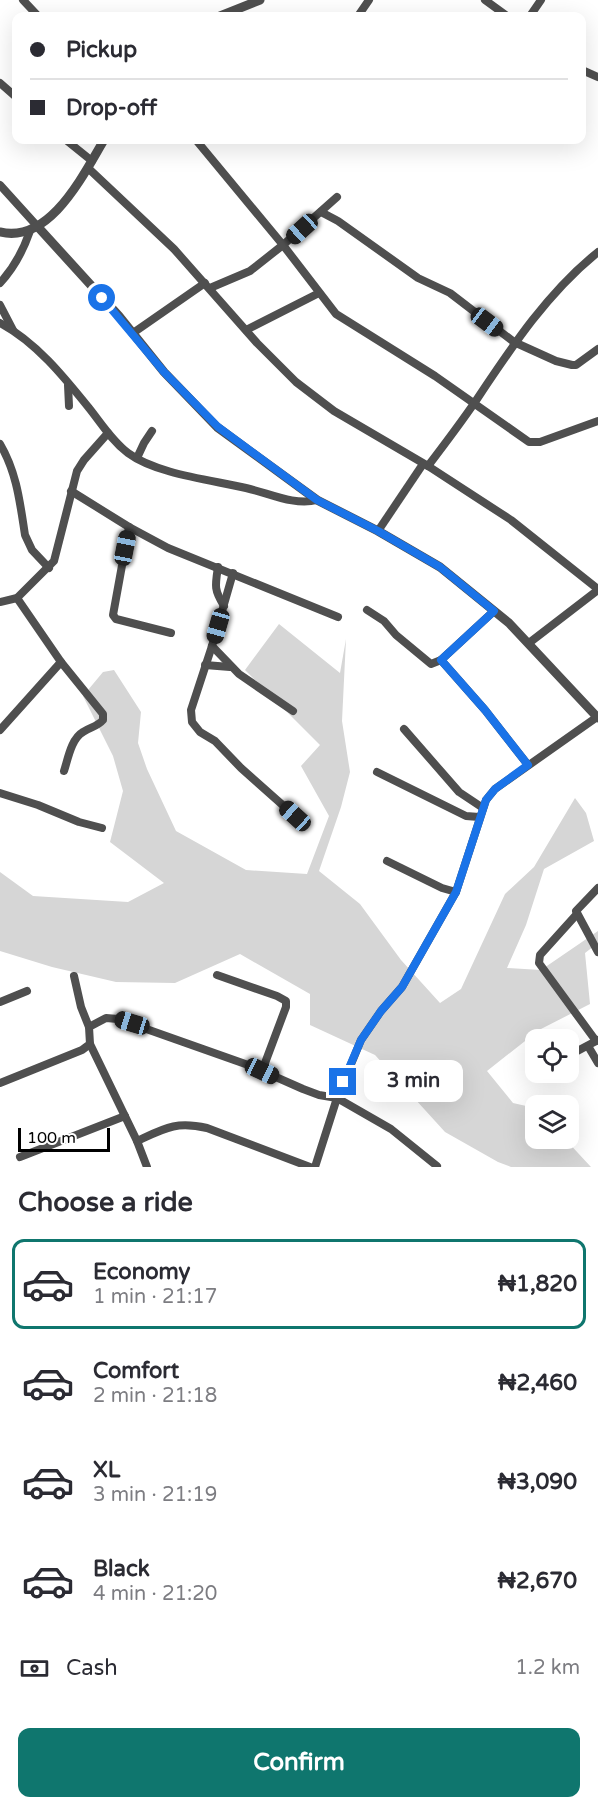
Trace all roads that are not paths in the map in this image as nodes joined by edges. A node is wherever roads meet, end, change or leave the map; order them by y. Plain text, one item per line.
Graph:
1 (22, 0) edge
2 (260, 0) edge
3 (485, 0) edge
4 (34, 12) edge
5 (230, 12) edge
6 (502, 12) edge
7 (0, 83) edge
8 (12, 94) edge
9 (70, 144) edge
10 (102, 144) edge
11 (198, 144) edge
12 (90, 165) junction
13 (0, 185) edge
14 (337, 196) dead end
15 (321, 212) junction
16 (34, 229) junction
17 (0, 232) edge
18 (283, 245) junction
19 (598, 252) edge
20 (0, 283) edge
21 (208, 285) junction
22 (320, 293) junction
23 (0, 305) edge
24 (0, 323) edge
25 (246, 330) junction
26 (14, 331) junction
27 (133, 333) junction
28 (514, 342) junction
29 (598, 349) edge
30 (68, 385) junction
31 (473, 405) junction
32 (69, 406) dead end
33 (598, 421) edge
34 (152, 431) dead end
35 (108, 433) junction
36 (0, 444) edge
37 (137, 458) junction
38 (426, 465) junction
39 (71, 491) junction
40 (317, 500) junction
41 (129, 527) junction
42 (378, 531) junction
43 (218, 567) junction
44 (49, 568) junction
45 (233, 573) junction
46 (598, 589) edge
47 (17, 598) junction
48 (0, 602) edge
49 (224, 606) junction
50 (367, 610) dead end
51 (494, 611) junction
52 (338, 617) dead end
53 (171, 633) dead end
54 (529, 643) junction
55 (212, 646) junction
56 (441, 660) junction
57 (61, 662) junction
58 (205, 665) junction
59 (230, 667) junction
60 (293, 711) dead end
61 (597, 717) edge
62 (404, 729) dead end
63 (0, 730) edge
64 (528, 765) junction
65 (64, 771) dead end
66 (377, 771) dead end
67 (0, 793) edge
68 (483, 808) junction
69 (479, 817) junction
70 (304, 824) dead end
71 (102, 828) dead end
72 (387, 861) dead end
73 (598, 888) edge
74 (456, 892) junction
75 (577, 915) junction
76 (598, 952) edge
77 (217, 975) dead end
78 (74, 976) dead end
79 (27, 991) dead end
80 (0, 1002) edge
81 (89, 1027) junction
82 (594, 1042) edge
83 (90, 1044) junction
84 (579, 1050) edge
85 (598, 1063) edge
86 (262, 1071) junction
87 (0, 1083) edge
88 (337, 1098) junction
89 (125, 1116) junction
90 (137, 1141) junction
91 (20, 1157) dead end
92 (316, 1166) edge
93 (437, 1166) edge
94 (147, 1167) edge

1 - 4 street
2 - 5 street
3 - 6 street
7 - 8 street
9 - 12 street
10 - 12 street
11 - 18 street
12 - 16 street
12 - 21 street
13 - 16 street
14 - 15 street
15 - 18 street
15 - 28 street
16 - 17 street
16 - 20 street
16 - 27 street
18 - 21 street
18 - 22 street
19 - 28 street
21 - 25 street
21 - 27 street
22 - 25 street
22 - 31 street
23 - 26 street
24 - 26 street
25 - 38 street
26 - 30 street
27 - 40 street
28 - 29 street
28 - 31 street
30 - 32 street
30 - 35 street
31 - 33 street
31 - 38 street
34 - 37 street
35 - 37 street
35 - 39 street
36 - 44 street
37 - 40 street
38 - 42 street
38 - 46 street
39 - 41 street
39 - 44 street
40 - 42 street
41 - 43 street
41 - 53 street
42 - 51 street
43 - 45 street
43 - 49 street
44 - 47 street
45 - 49 street
45 - 52 street
46 - 54 street
47 - 48 street
47 - 57 street
49 - 55 street
50 - 56 street
51 - 54 street
51 - 56 street
54 - 61 street
55 - 58 street
55 - 59 street
56 - 64 street
57 - 63 street
57 - 65 street
58 - 59 street
58 - 70 street
59 - 60 street
61 - 64 street
62 - 68 street
64 - 68 street
66 - 69 street
67 - 71 street
68 - 69 street
69 - 74 street
72 - 74 street
73 - 75 street
74 - 88 street
75 - 76 street
75 - 82 street
77 - 86 street
78 - 81 street
79 - 80 street
81 - 83 street
81 - 86 street
82 - 84 street
82 - 85 street
83 - 87 street
83 - 89 street
86 - 88 street
88 - 92 street
88 - 93 street
89 - 90 street
89 - 91 street
90 - 92 street
90 - 94 street

